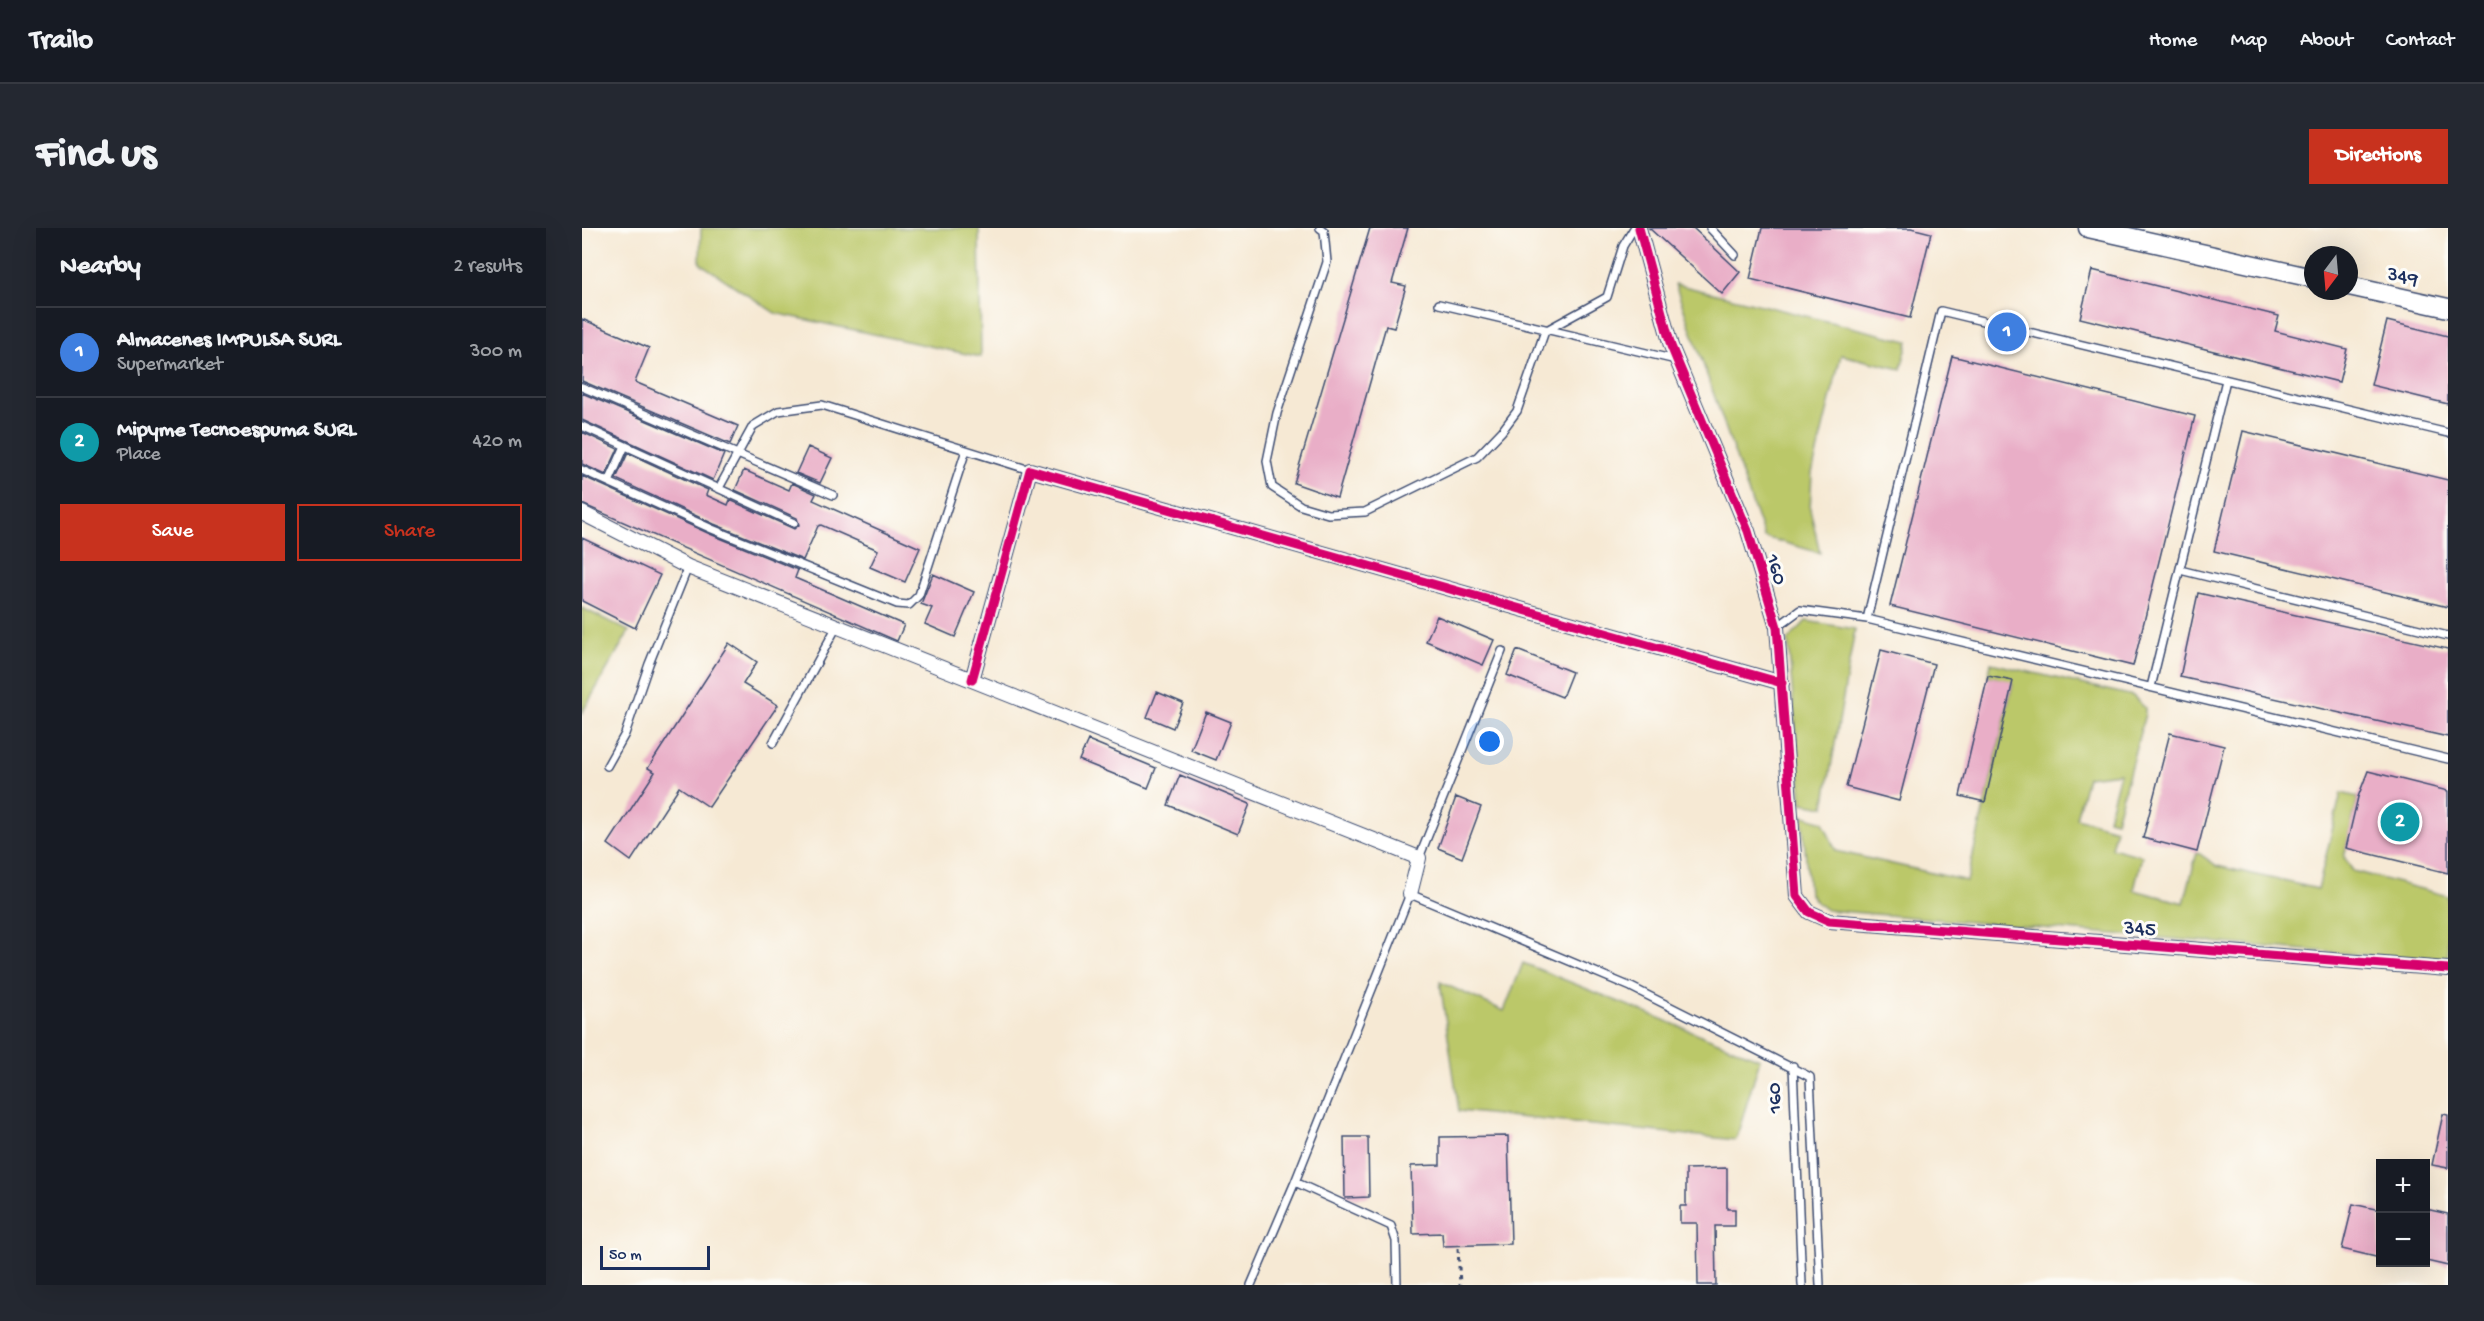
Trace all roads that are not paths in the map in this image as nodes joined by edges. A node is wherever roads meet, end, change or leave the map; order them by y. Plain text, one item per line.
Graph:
1 (1320, 228) edge
2 (1634, 228) edge
3 (1639, 228) edge
4 (1710, 228) edge
5 (2088, 228) edge
6 (1736, 255) dead end
7 (2304, 276) edge
8 (2358, 288) edge
9 (1439, 304) dead end
10 (2448, 308) edge
11 (1545, 330) junction
12 (1676, 360) junction
13 (2226, 380) junction
14 (582, 387) edge
15 (582, 426) edge
16 (2448, 433) edge
17 (625, 446) junction
18 (966, 450) junction
19 (738, 454) junction
20 (582, 470) edge
21 (1030, 470) junction
22 (609, 482) junction
23 (719, 488) junction
24 (833, 495) dead end
25 (582, 513) edge
26 (794, 523) dead end
27 (688, 567) junction
28 (2180, 570) junction
29 (1867, 619) junction
30 (837, 626) junction
31 (1777, 627) junction
32 (2448, 636) edge
33 (1502, 651) dead end
34 (972, 680) junction
35 (1782, 682) junction
36 (2151, 687) junction
37 (772, 743) dead end
38 (2448, 759) edge
39 (607, 766) dead end
40 (1419, 858) junction
41 (1410, 894) junction
42 (1829, 921) joint
43 (2448, 969) edge
44 (1793, 1066) junction
45 (1295, 1182) junction
46 (1251, 1285) edge
47 (1398, 1285) edge
48 (1802, 1285) edge
49 (1820, 1285) edge

1 - 11 lane
2 - 11 lane
3 - 12 street, 160
4 - 6 lane
5 - 7 street
8 - 10 street, 349
9 - 11 lane
11 - 12 lane
12 - 31 street, 160
13 - 16 lane
13 - 28 lane
13 - 29 lane
14 - 19 lane
15 - 17 lane
17 - 22 lane
17 - 23 lane
18 - 19 lane
18 - 21 lane
18 - 22 lane
19 - 23 lane
19 - 24 lane
20 - 22 lane
21 - 34 street
21 - 35 street
23 - 26 lane
25 - 27 street
27 - 30 street
27 - 39 lane
28 - 32 lane
28 - 36 lane
29 - 31 lane
29 - 36 lane
30 - 34 street
30 - 37 lane
31 - 35 street, 160
33 - 40 lane
34 - 40 street
35 - 42 street, 160
36 - 38 lane
40 - 41 street
41 - 44 lane
41 - 45 lane
42 - 43 street, 345
44 - 48 lane, 160
44 - 49 lane, 160
45 - 46 lane
45 - 47 lane

